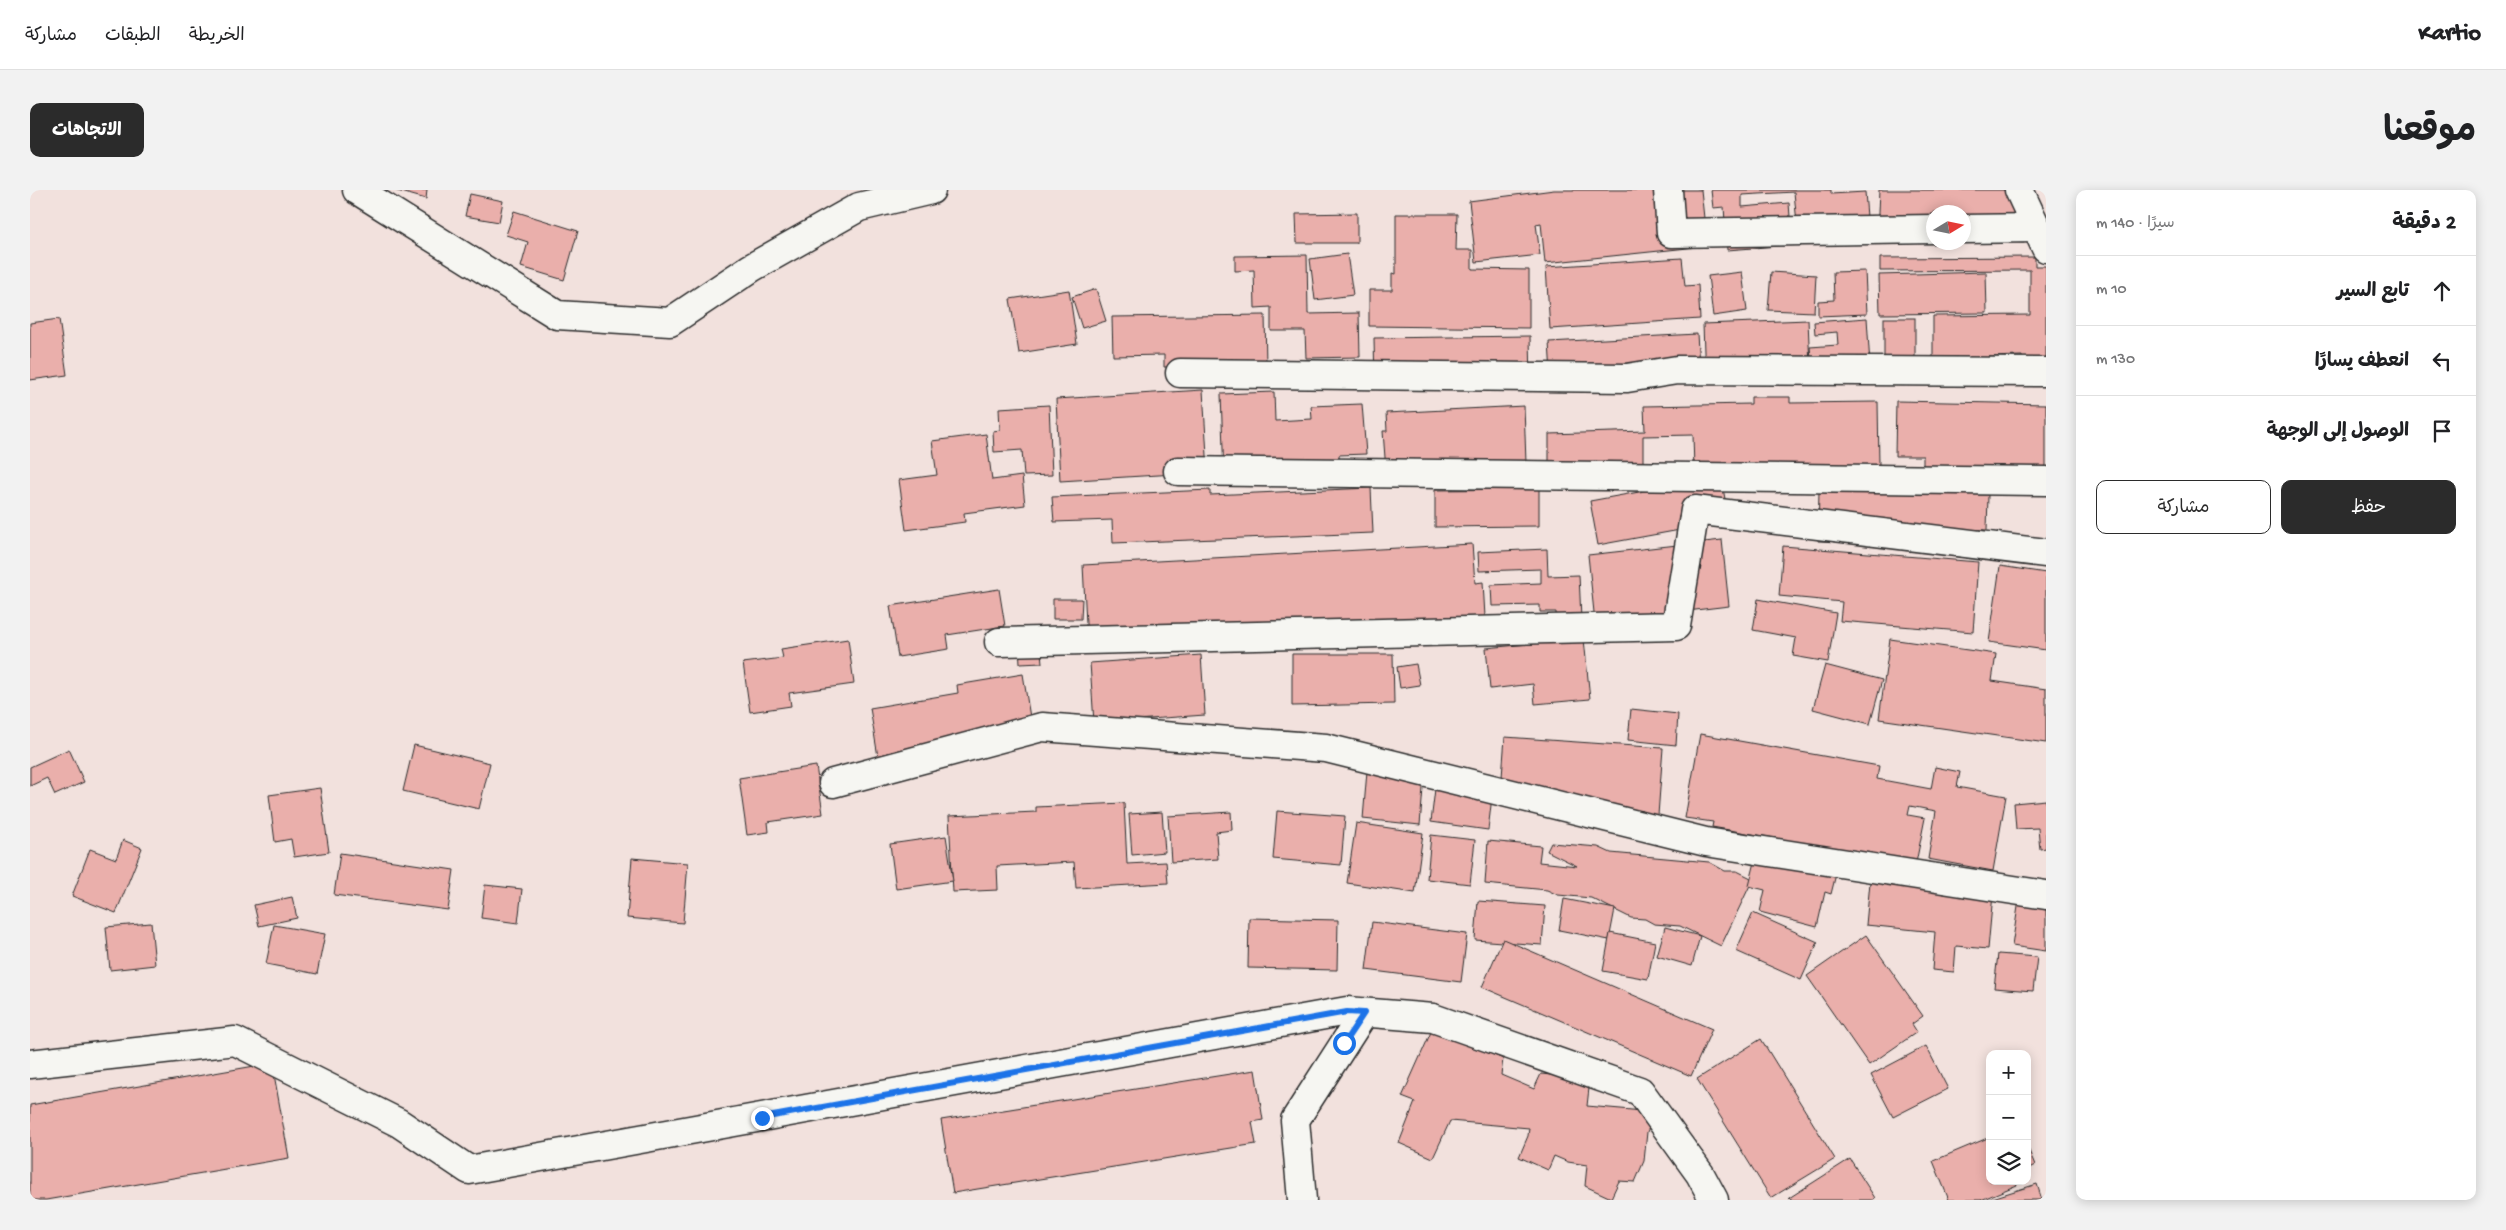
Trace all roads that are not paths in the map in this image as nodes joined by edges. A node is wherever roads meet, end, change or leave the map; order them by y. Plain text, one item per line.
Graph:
1 (357, 190) edge
2 (931, 190) edge
3 (1668, 190) edge
4 (2019, 190) edge
5 (1926, 229) edge
6 (1971, 230) edge
7 (2041, 238) edge
8 (2046, 372) edge
9 (1180, 373) dead end
10 (1178, 472) dead end
11 (2046, 481) edge
12 (2046, 553) edge
13 (999, 642) dead end
14 (833, 783) dead end
15 (2046, 895) edge
16 (1364, 1013) junction
17 (30, 1064) edge
18 (1302, 1200) edge
19 (1714, 1200) edge

1 - 2 street
3 - 5 street
4 - 7 street
6 - 7 street
8 - 9 street
10 - 11 street
12 - 13 street
14 - 15 street
16 - 17 street
16 - 18 street
16 - 19 street

